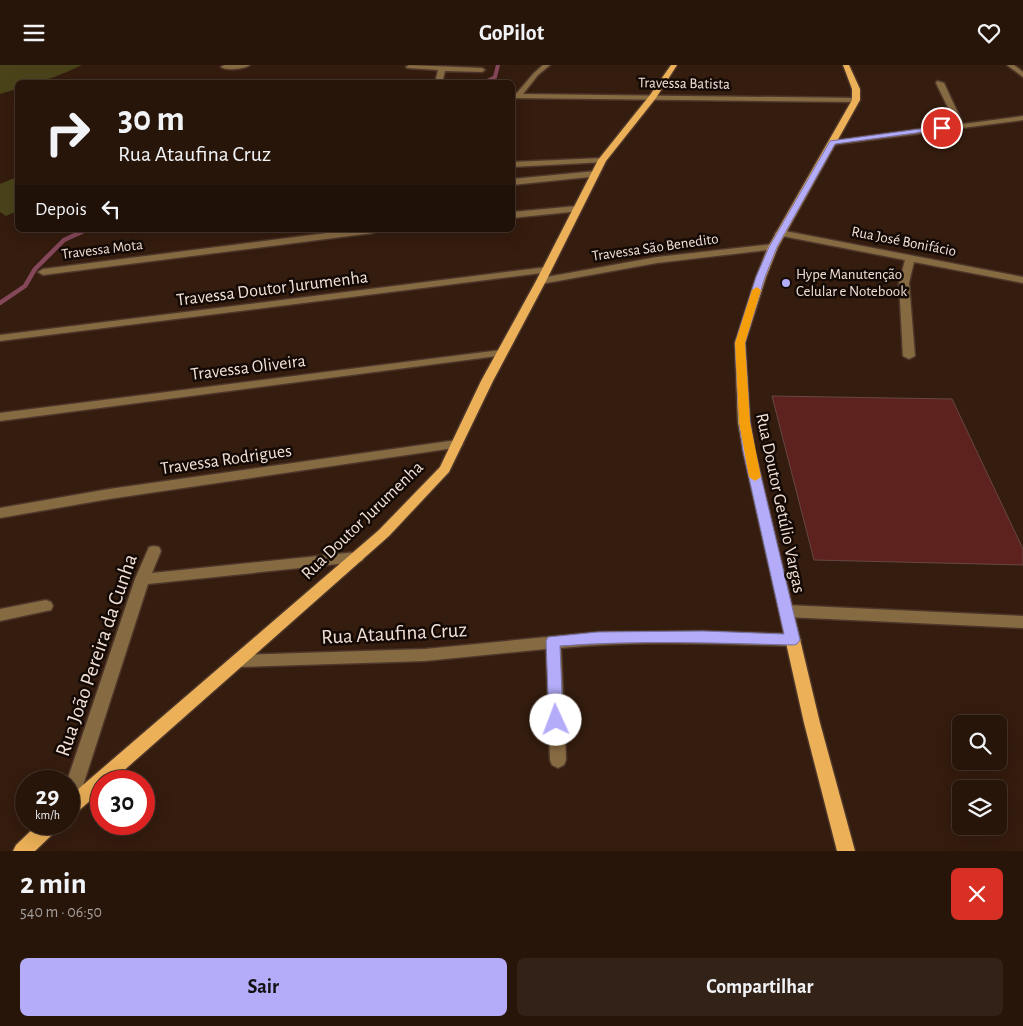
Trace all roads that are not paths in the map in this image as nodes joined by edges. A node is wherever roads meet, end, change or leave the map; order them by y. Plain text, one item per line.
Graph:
1 (246, 65) edge
2 (547, 65) edge
3 (674, 65) edge
4 (846, 65) edge
5 (1010, 65) edge
6 (224, 67) dead end
7 (408, 67) dead end
8 (442, 68) junction
9 (482, 70) dead end
10 (1023, 75) edge
11 (439, 80) edge
12 (940, 83) dead end
13 (515, 96) edge
14 (653, 96) junction
15 (856, 100) junction
16 (1023, 118) edge
17 (960, 125) junction
18 (832, 143) junction
19 (602, 160) junction
20 (515, 165) edge
21 (596, 174) junction
22 (515, 182) edge
23 (577, 209) junction
24 (515, 215) edge
25 (357, 232) edge
26 (780, 233) junction
27 (773, 247) junction
28 (910, 257) junction
29 (43, 272) dead end
30 (544, 275) junction
31 (1023, 280) edge
32 (0, 338) edge
33 (501, 353) junction
34 (909, 356) dead end
35 (0, 417) edge
36 (457, 444) junction
37 (0, 513) edge
38 (154, 551) dead end
39 (357, 557) junction
40 (142, 579) junction
41 (46, 606) dead end
42 (786, 611) junction
43 (0, 615) edge
44 (1023, 622) edge
45 (793, 640) junction
46 (553, 641) junction
47 (238, 661) junction
48 (558, 760) dead end
49 (79, 770) edge
50 (80, 798) edge
51 (39, 835) edge
52 (22, 851) edge
53 (846, 851) edge

1 - 6 street
2 - 13 street
3 - 14 main road, Rua Doutor Jurumenha
4 - 15 main road
5 - 10 street
7 - 8 street
8 - 9 street
8 - 11 street
12 - 17 street
13 - 14 street, Travessa Batista
14 - 15 street, Travessa Batista
14 - 19 main road, Rua Doutor Jurumenha
15 - 18 main road, Rua Doutor Getúlio Vargas
16 - 17 street
17 - 18 street
18 - 26 main road, Rua Doutor Getúlio Vargas
19 - 20 street
19 - 21 main road, Rua Doutor Jurumenha
21 - 22 street
21 - 23 main road, Rua Doutor Jurumenha
23 - 24 street
23 - 30 main road, Rua Doutor Jurumenha
25 - 29 street, Travessa Mota
26 - 27 main road, Rua Doutor Getúlio Vargas
26 - 28 street, Rua José Bonifácio
27 - 30 street, Travessa São Benedito
27 - 42 main road, Rua Doutor Getúlio Vargas
28 - 31 street, Rua José Bonifácio
28 - 34 street
30 - 32 street, Travessa Doutor Jurumenha
30 - 33 main road, Rua Doutor Jurumenha
33 - 35 street, Travessa Oliveira
33 - 36 main road, Rua Doutor Jurumenha
36 - 37 street, Travessa Rodrigues
36 - 39 main road, Rua Doutor Jurumenha
38 - 40 street, Rua João Pereira da Cunha
39 - 40 street
39 - 47 main road, Rua Doutor Jurumenha
40 - 49 street, Rua João Pereira da Cunha
41 - 43 street
42 - 44 street
42 - 45 main road, Rua Doutor Getúlio Vargas
45 - 46 street, Rua Ataufina Cruz
45 - 53 main road, Rua Doutor Getúlio Vargas
46 - 47 street, Rua Ataufina Cruz
46 - 48 street
47 - 50 main road, Rua Doutor Jurumenha
51 - 52 main road

